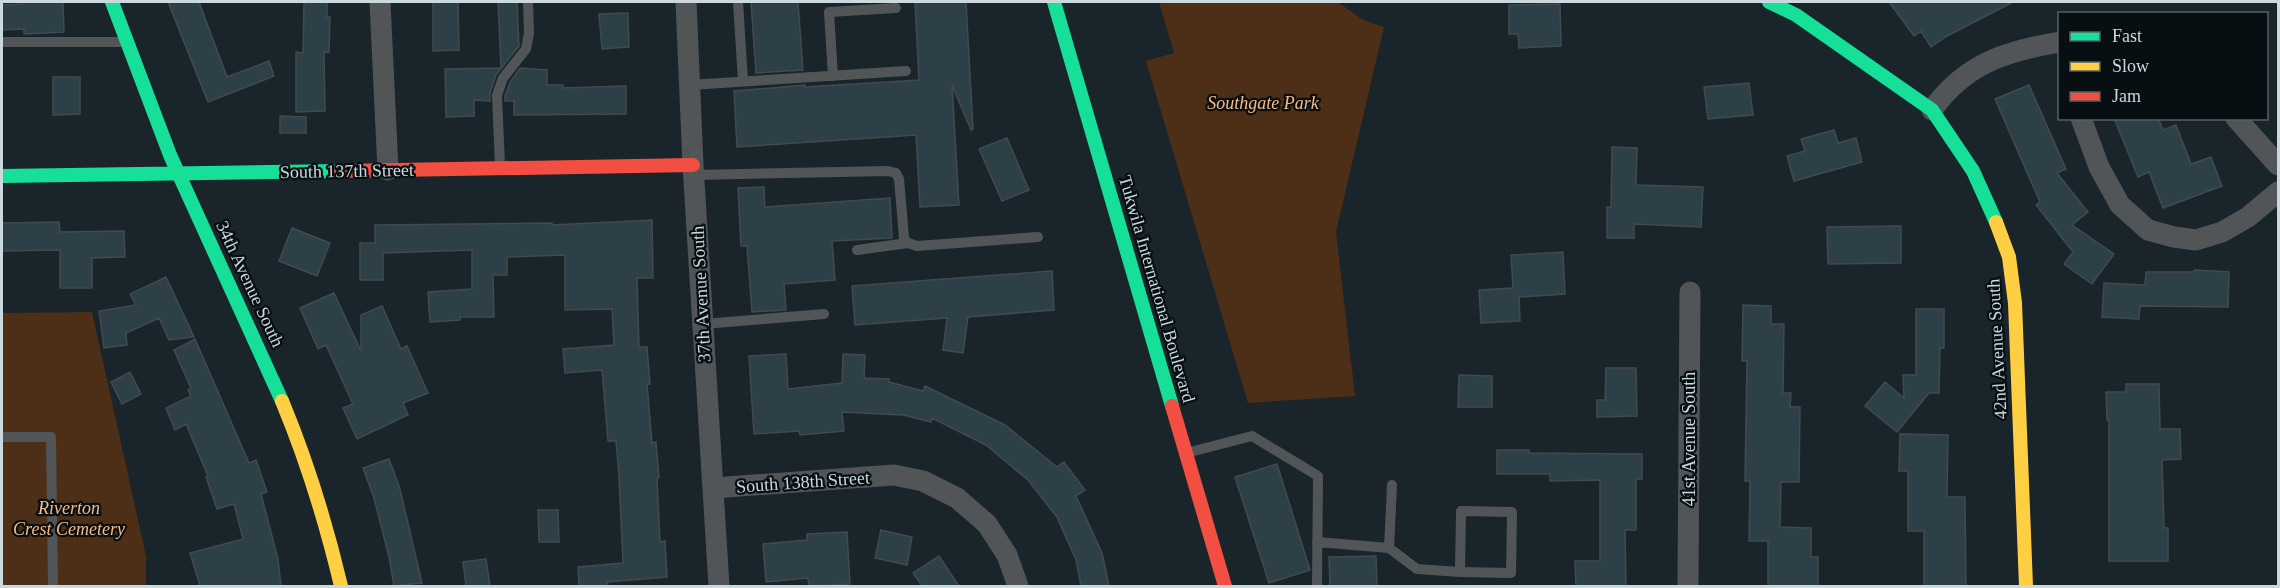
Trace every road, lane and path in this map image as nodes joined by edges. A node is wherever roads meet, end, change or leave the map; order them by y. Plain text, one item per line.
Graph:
1 (112, 2) edge
2 (380, 2) edge
3 (528, 2) edge
4 (686, 2) edge
5 (738, 2) edge
6 (1054, 2) edge
7 (1769, 2) edge
8 (896, 8) dead end
9 (2, 42) edge
10 (126, 42) junction
11 (2058, 42) edge
12 (906, 71) dead end
13 (833, 76) junction
14 (743, 81) junction
15 (690, 85) junction
16 (1932, 110) junction
17 (2082, 120) edge
18 (2238, 120) edge
19 (2278, 165) edge
20 (501, 168) junction
21 (388, 170) junction
22 (694, 170) junction
23 (179, 174) junction
24 (2, 176) edge
25 (2278, 192) edge
26 (1038, 237) dead end
27 (908, 243) junction
28 (856, 250) dead end
29 (1690, 291) dead end
30 (825, 314) dead end
31 (703, 324) junction
32 (2, 438) edge
33 (1186, 453) junction
34 (1392, 485) dead end
35 (713, 488) junction
36 (1317, 542) junction
37 (1389, 548) junction
38 (1460, 572) junction
39 (53, 586) edge
40 (341, 586) edge
41 (719, 586) edge
42 (1018, 586) edge
43 (1225, 586) edge
44 (1317, 586) edge
45 (1688, 586) edge
46 (2026, 586) edge

1 - 10 street, 34th Avenue South
2 - 21 street
3 - 20 lane
4 - 15 street, 37th Avenue South
5 - 14 lane
6 - 33 street, Tukwila International Boulevard
7 - 16 street, 42nd Avenue South
8 - 13 lane
9 - 10 lane
10 - 23 street, 34th Avenue South
11 - 16 street
12 - 13 lane
13 - 14 lane
14 - 15 lane
15 - 22 street, 37th Avenue South
16 - 46 street, 42nd Avenue South
17 - 25 street
18 - 19 street
20 - 21 street, South 137th Street
20 - 22 street, South 137th Street
21 - 23 street, South 137th Street
22 - 27 lane
22 - 31 street, 37th Avenue South
23 - 24 street, South 137th Street
23 - 40 street, 34th Avenue South
26 - 27 lane
27 - 28 lane
29 - 45 street, 41st Avenue South
30 - 31 lane
31 - 35 street, 37th Avenue South
32 - 39 lane
33 - 36 lane
33 - 43 street, Tukwila International Boulevard
34 - 37 lane
35 - 41 street, 37th Avenue South
35 - 42 street, South 138th Street
36 - 37 lane
36 - 44 lane
37 - 38 lane
38 - 38 lane

